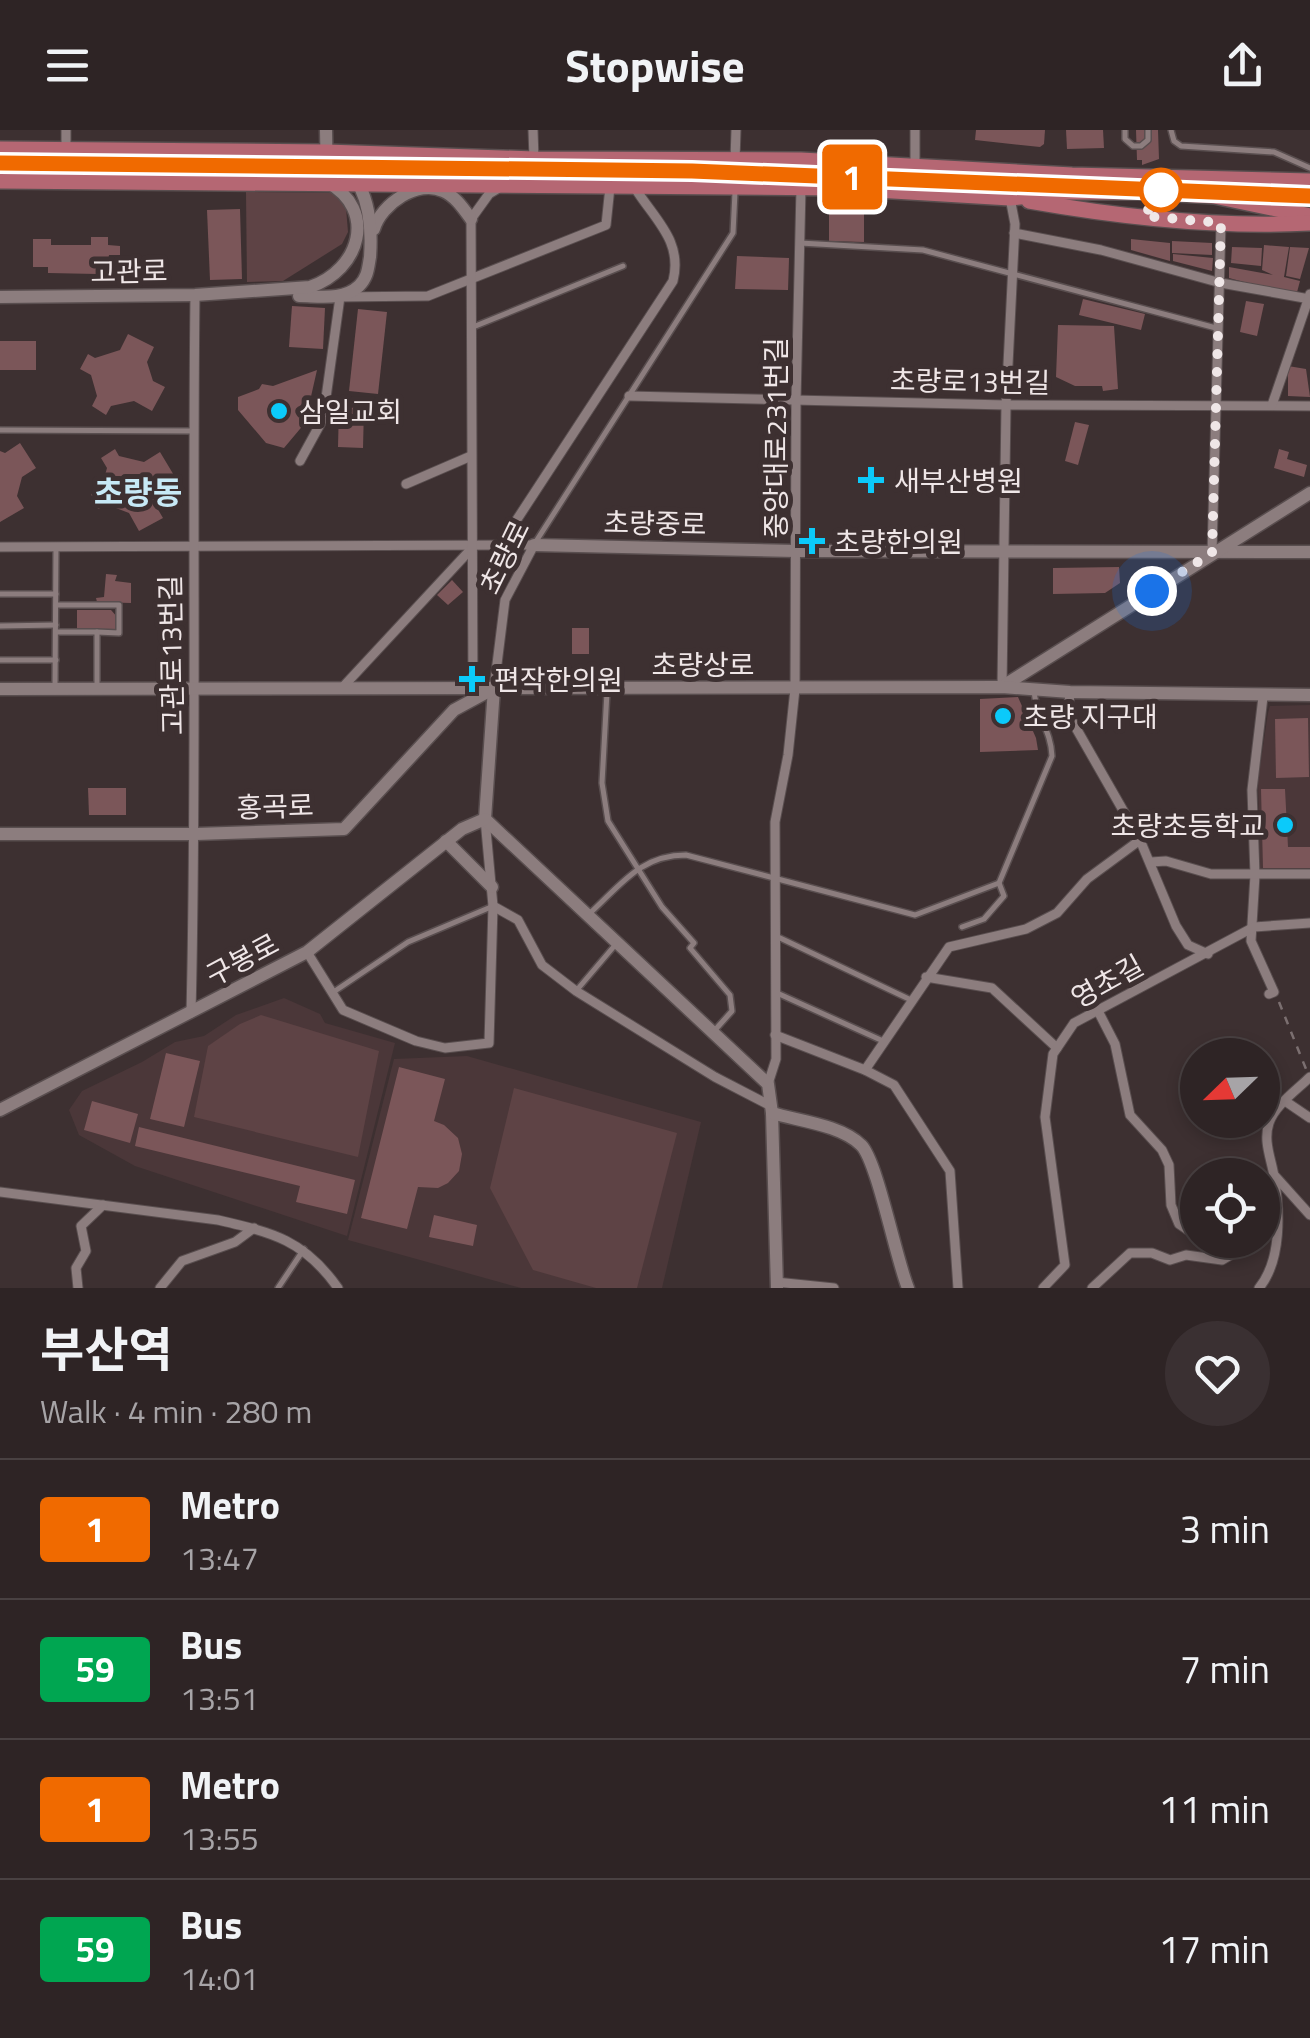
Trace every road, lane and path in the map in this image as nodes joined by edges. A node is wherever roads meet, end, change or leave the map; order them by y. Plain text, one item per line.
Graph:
1 (66, 130) edge
2 (326, 130) edge
3 (533, 130) edge
4 (736, 130) edge
5 (915, 130) edge
6 (1125, 130) edge
7 (1148, 130) edge
8 (1171, 130) edge
9 (0, 149) edge
10 (66, 150) junction
11 (326, 152) junction
12 (534, 159) junction
13 (735, 160) junction
14 (915, 168) junction
15 (1310, 168) edge
16 (1310, 181) edge
17 (0, 182) edge
18 (327, 182) junction
19 (359, 184) junction
20 (430, 186) junction
21 (500, 188) junction
22 (610, 188) junction
23 (634, 188) junction
24 (802, 188) junction
25 (735, 189) junction
26 (1010, 198) junction
27 (470, 218) junction
28 (1310, 220) edge
29 (1221, 223) junction
30 (1014, 233) junction
31 (371, 236) junction
32 (800, 243) junction
33 (623, 266) dead end
34 (1011, 271) junction
35 (470, 279) junction
36 (1221, 284) junction
37 (258, 292) junction
38 (195, 295) junction
39 (340, 297) junction
40 (1310, 297) edge
41 (0, 298) edge
42 (470, 328) junction
43 (1219, 329) junction
44 (630, 396) junction
45 (796, 401) junction
46 (1006, 405) junction
47 (1217, 406) junction
48 (1272, 406) junction
49 (1310, 406) edge
50 (0, 430) edge
51 (193, 431) junction
52 (471, 456) junction
53 (300, 460) dead end
54 (406, 484) dead end
55 (1310, 494) edge
56 (534, 545) junction
57 (56, 546) junction
58 (192, 546) junction
59 (510, 546) junction
60 (0, 547) edge
61 (472, 547) junction
62 (796, 551) junction
63 (1006, 552) junction
64 (1310, 552) edge
65 (1212, 553) junction
66 (0, 594) edge
67 (56, 594) junction
68 (56, 605) junction
69 (0, 626) edge
70 (56, 628) junction
71 (97, 632) junction
72 (0, 660) edge
73 (56, 660) junction
74 (1002, 687) junction
75 (341, 688) junction
76 (473, 688) junction
77 (494, 688) junction
78 (795, 688) junction
79 (1034, 688) junction
80 (0, 689) edge
81 (55, 689) junction
82 (96, 689) junction
83 (196, 689) junction
84 (608, 689) junction
85 (1070, 692) junction
86 (1310, 695) edge
87 (1263, 697) junction
88 (485, 819) junction
89 (0, 834) edge
90 (196, 834) junction
91 (1140, 840) junction
92 (446, 841) junction
93 (1151, 862) junction
94 (639, 869) junction
95 (1310, 874) edge
96 (1255, 875) junction
97 (777, 881) junction
98 (999, 883) junction
99 (492, 887) junction
100 (493, 906) junction
101 (587, 916) junction
102 (1310, 923) edge
103 (1254, 926) junction
104 (962, 927) dead end
105 (774, 936) junction
106 (618, 943) junction
107 (308, 952) junction
108 (1208, 954) junction
109 (926, 977) junction
110 (576, 992) junction
111 (774, 992) junction
112 (332, 993) junction
113 (1272, 993) joint
114 (911, 1000) junction
115 (1097, 1010) junction
116 (191, 1013) junction
117 (714, 1031) junction
118 (775, 1035) junction
119 (883, 1041) junction
120 (1057, 1048) junction
121 (865, 1070) junction
122 (1310, 1077) edge
123 (768, 1084) junction
124 (1285, 1101) junction
125 (0, 1110) edge
126 (771, 1110) junction
127 (1310, 1118) edge
128 (1270, 1158) edge
129 (1280, 1182) edge
130 (0, 1192) edge
131 (103, 1205) junction
132 (1310, 1214) edge
133 (1180, 1225) edge
134 (254, 1228) junction
135 (304, 1248) junction
136 (1180, 1257) edge
137 (1273, 1258) edge
138 (776, 1285) edge
139 (78, 1288) edge
140 (160, 1288) edge
141 (278, 1288) edge
142 (338, 1288) edge
143 (834, 1288) edge
144 (908, 1288) edge
145 (958, 1288) edge
146 (1044, 1288) edge
147 (1092, 1288) edge
148 (1259, 1288) edge

1 - 10 street
2 - 11 street
3 - 12 street
4 - 13 street
5 - 14 street
6 - 7 lane
8 - 15 lane
9 - 10 main road
10 - 11 main road
11 - 12 main road
11 - 18 street
11 - 19 street
12 - 13 main road
13 - 14 main road
14 - 16 main road
17 - 18 main road
18 - 19 main road
18 - 37 street, 고관로
19 - 20 main road
19 - 31 street
20 - 21 main road
20 - 27 street
20 - 31 street
21 - 22 main road
21 - 27 street
22 - 23 main road
22 - 35 street
23 - 25 main road
23 - 59 street
24 - 25 main road
24 - 26 main road
24 - 32 street, 중앙대로231번길
25 - 44 lane, 초량로
26 - 28 main road
26 - 29 main road
26 - 30 street
27 - 35 street
28 - 29 main road
29 - 36 street
30 - 34 street
30 - 36 street
31 - 39 street
32 - 34 lane
32 - 45 street, 중앙대로231번길
33 - 42 lane
34 - 43 lane
34 - 46 street
35 - 39 street
35 - 42 street
36 - 40 street
36 - 43 street
37 - 38 street, 고관로
37 - 39 street, 고관로
38 - 41 street, 고관로
38 - 51 street, 고관로13번길
39 - 53 street
40 - 48 street
42 - 52 street
43 - 47 street
44 - 45 street, 초량로13번길
44 - 56 lane, 초량로
45 - 46 street, 초량로13번길
45 - 62 street, 중앙대로231번길
46 - 47 street, 초량로13번길
46 - 63 street
47 - 48 street, 초량로13번길
47 - 65 street
48 - 49 street, 초량로13번길
50 - 51 lane
51 - 58 street, 고관로13번길
52 - 54 street
52 - 61 street
55 - 65 street
56 - 59 street, 초량중로
56 - 62 street, 초량중로
56 - 77 street, 초량로
57 - 58 street, 초량중로
57 - 60 street, 초량중로
57 - 67 lane
58 - 61 street, 초량중로
58 - 83 street, 고관로13번길
59 - 61 street, 초량중로
61 - 75 street
61 - 76 street
62 - 63 street, 초량중로
62 - 78 street, 중앙대로231번길
63 - 65 street, 초량중로
63 - 74 street
64 - 65 street, 초량중로
65 - 74 street
66 - 67 lane
67 - 68 lane
68 - 70 lane
68 - 71 lane
69 - 70 lane
70 - 71 lane
70 - 73 lane
71 - 82 lane
72 - 73 lane
73 - 81 lane
74 - 78 street, 초량상로
74 - 79 street, 초량상로
75 - 76 street, 초량상로
75 - 83 street, 초량상로
76 - 77 street, 초량상로
77 - 84 street, 초량상로
77 - 88 street, 초량로
77 - 90 street, 홍곡로
78 - 84 street, 초량상로
78 - 97 street, 중앙대로231번길
79 - 85 street, 초량상로
79 - 98 lane
80 - 81 street, 초량상로
81 - 82 street, 초량상로
82 - 83 street, 초량상로
83 - 90 street, 고관로13번길
84 - 94 lane
85 - 87 street, 초량상로
85 - 91 street
86 - 87 street, 초량상로
87 - 96 street
88 - 92 street, 구봉로
88 - 99 street
88 - 101 street
89 - 90 street, 홍곡로
90 - 116 street, 고관로13번길
91 - 93 street
91 - 109 street
92 - 99 street
92 - 107 street, 구봉로
93 - 96 street
93 - 108 street
94 - 97 lane
94 - 101 lane
94 - 117 lane
95 - 96 street
96 - 103 street
97 - 98 lane
97 - 105 street, 중앙대로231번길
98 - 104 lane
99 - 100 street
100 - 110 street
100 - 112 lane
100 - 112 street
101 - 106 street
102 - 103 street, 영초길
103 - 108 street, 영초길
103 - 113 street
105 - 111 street, 중앙대로231번길
105 - 114 lane
106 - 110 lane
106 - 117 street
107 - 112 street
107 - 116 street, 구봉로
108 - 115 street, 영초길
109 - 114 street
109 - 120 street
110 - 126 street
111 - 118 street, 중앙대로231번길
111 - 119 lane
113 - 122 path
114 - 119 street
115 - 120 street, 영초길
115 - 133 street
116 - 125 street, 구봉로
117 - 123 street
118 - 121 street
118 - 123 street, 중앙대로231번길
119 - 121 street
120 - 146 street, 영초길
121 - 145 street
122 - 124 street
123 - 126 street
124 - 127 street
124 - 128 street
126 - 138 street
126 - 144 street
129 - 132 street
130 - 131 street
131 - 134 street
131 - 139 street
134 - 135 street
134 - 140 street
135 - 141 lane
135 - 142 street
136 - 147 street
137 - 148 street
138 - 143 street

